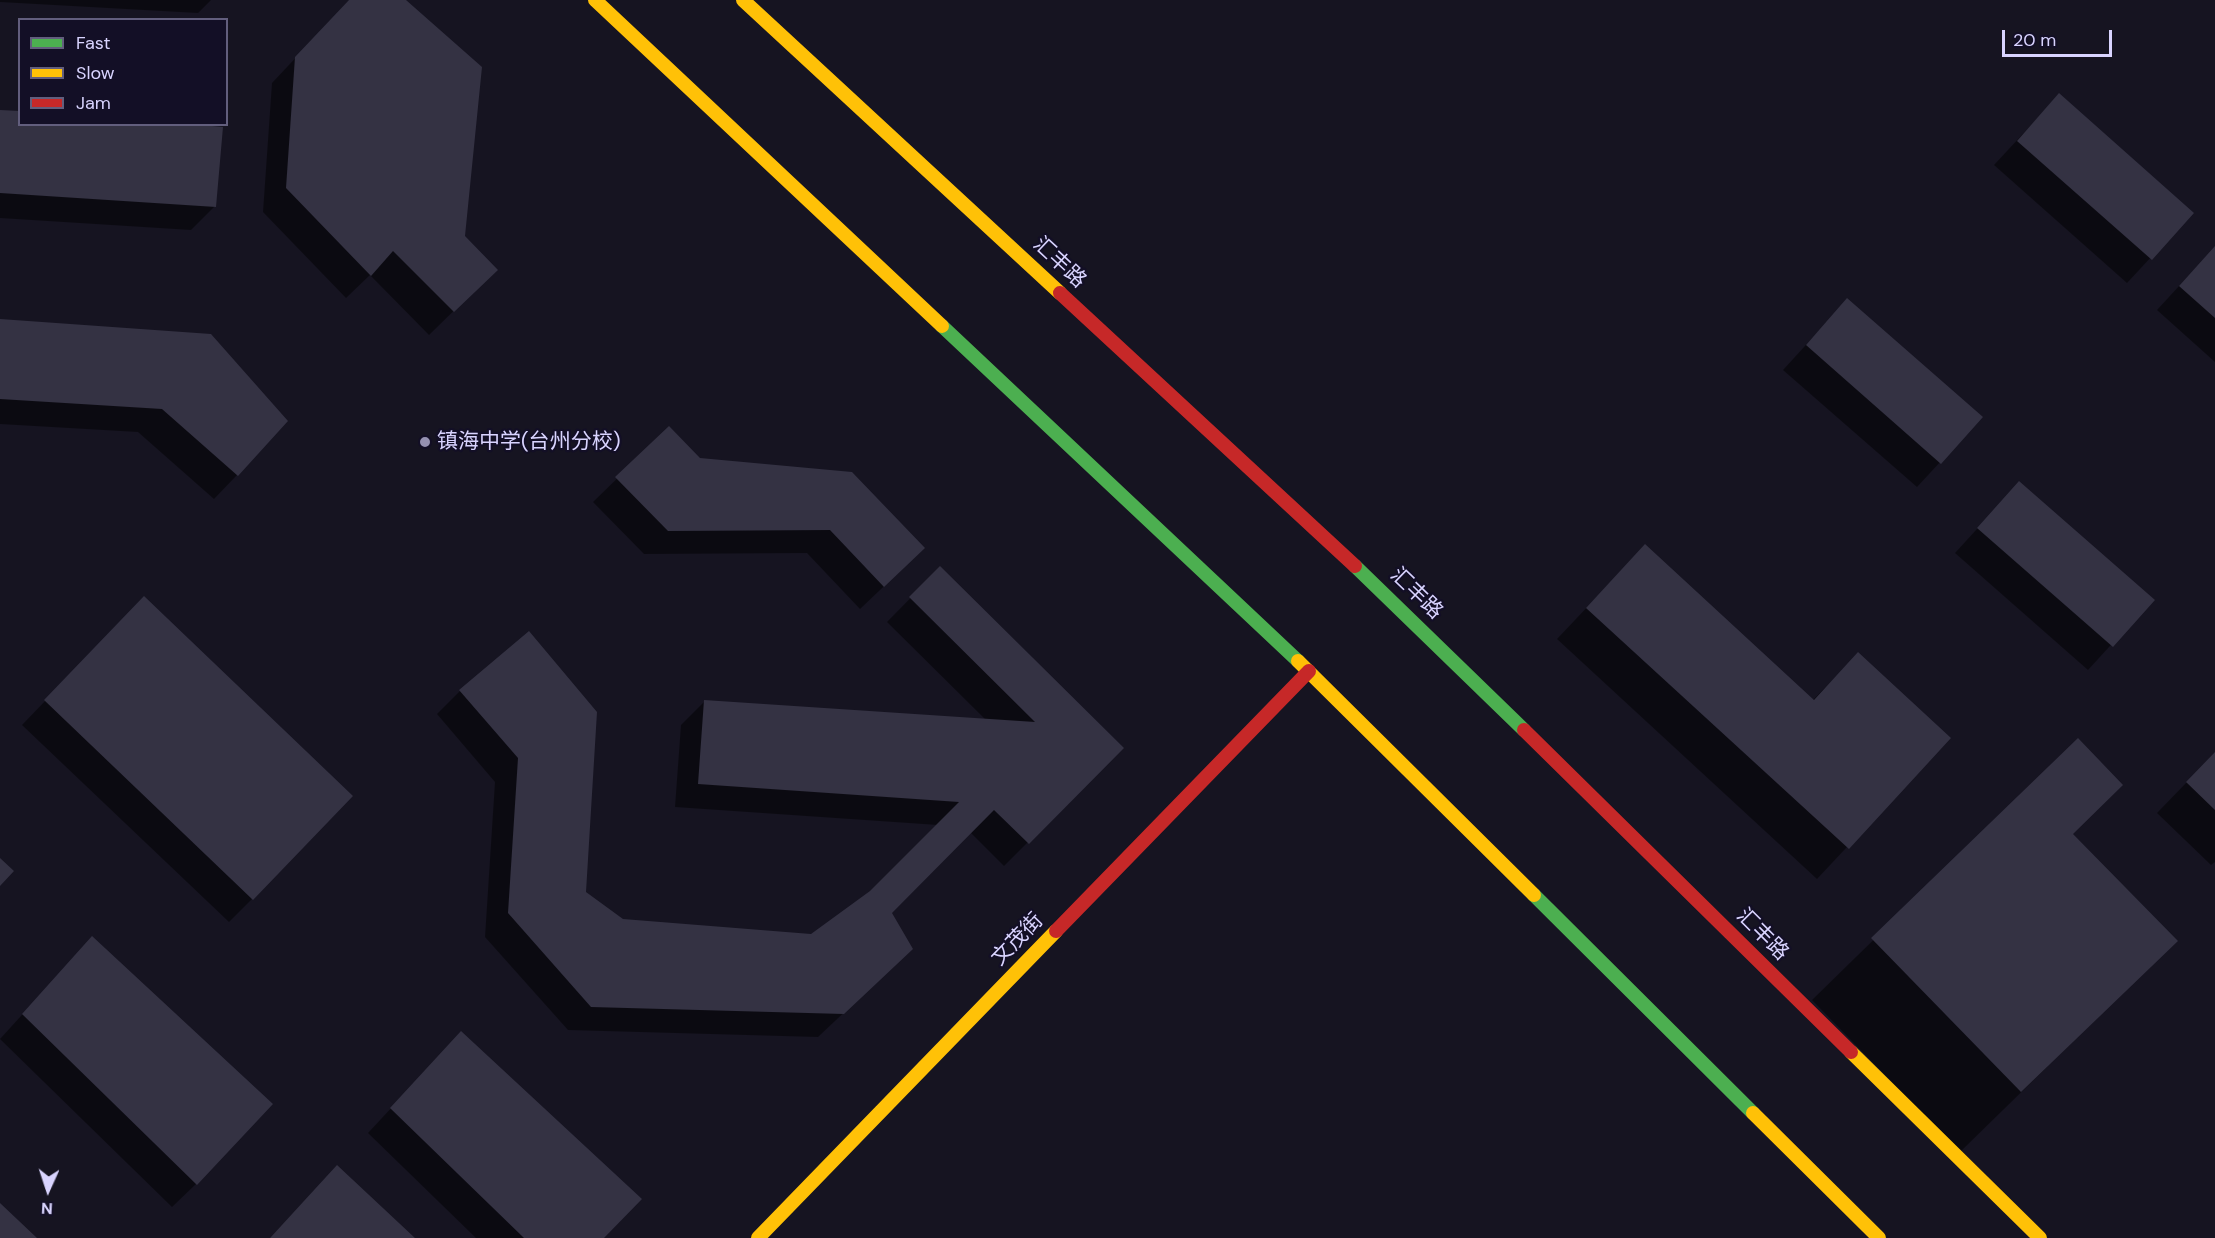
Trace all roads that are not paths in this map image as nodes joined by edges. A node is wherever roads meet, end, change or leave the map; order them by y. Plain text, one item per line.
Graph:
1 (595, 0) edge
2 (743, 0) edge
3 (1309, 671) junction
4 (758, 1238) edge
5 (1879, 1238) edge
6 (2040, 1238) edge

1 - 3 main road
2 - 6 main road, 汇丰路
3 - 4 main road, 文茂街
3 - 5 main road

